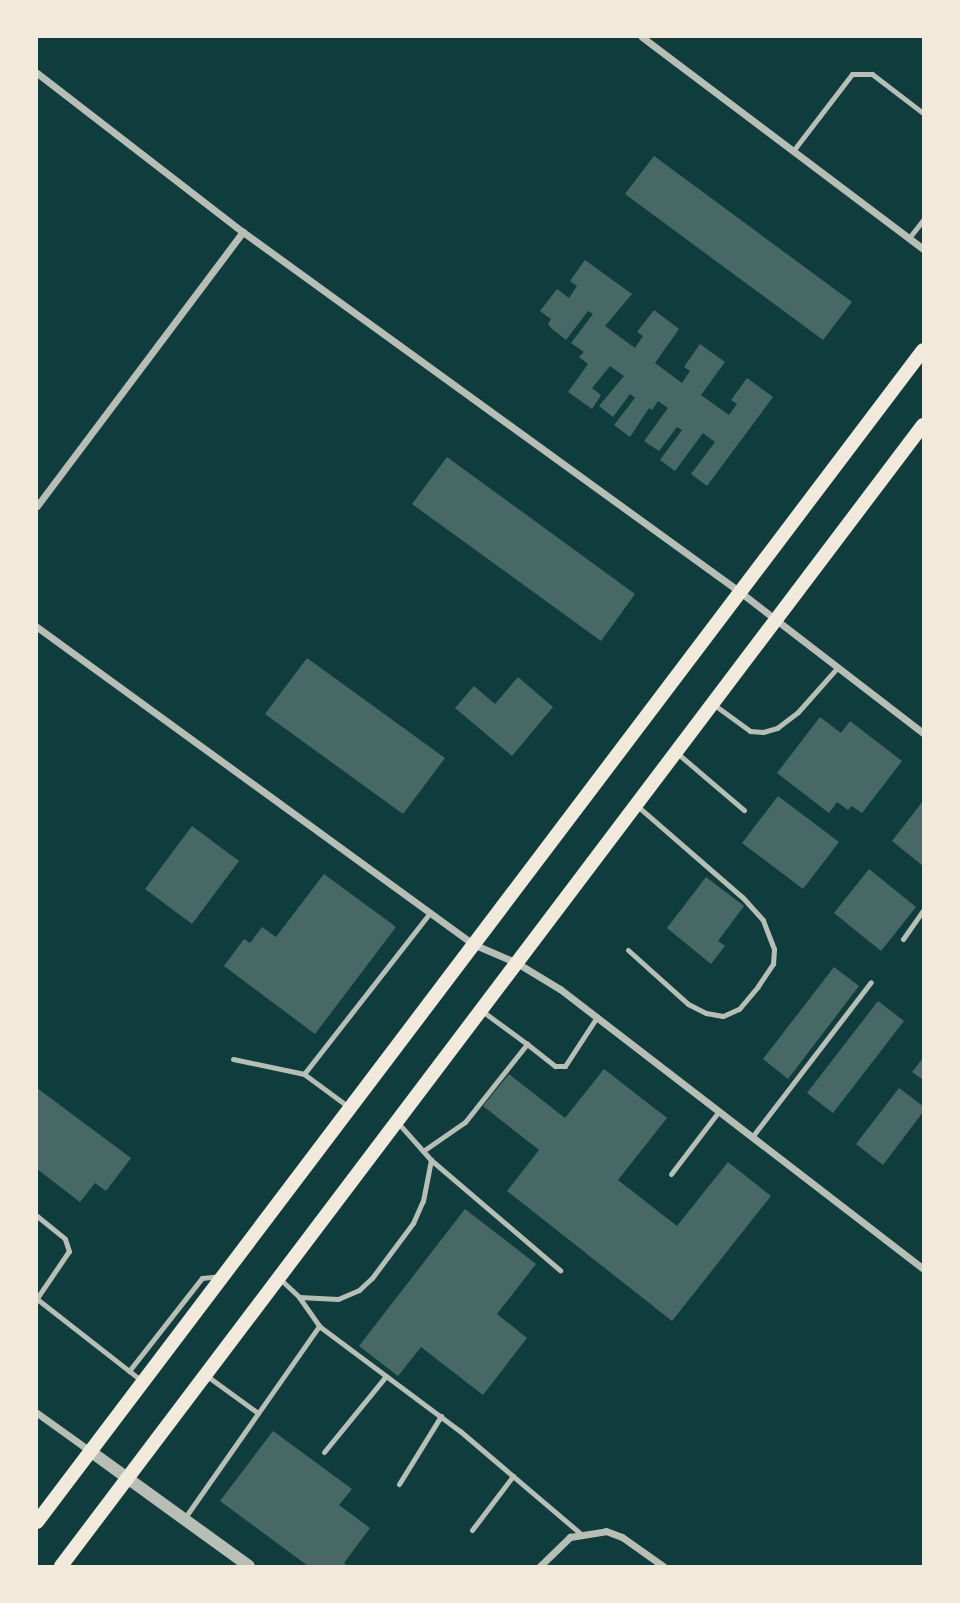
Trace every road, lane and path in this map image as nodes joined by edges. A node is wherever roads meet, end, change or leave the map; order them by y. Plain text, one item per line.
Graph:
1 (642, 37) edge
2 (37, 73) edge
3 (923, 113) edge
4 (793, 151) junction
5 (923, 220) edge
6 (243, 232) junction
7 (909, 238) junction
8 (923, 249) edge
9 (923, 350) edge
10 (923, 425) edge
11 (37, 506) edge
12 (740, 592) junction
13 (777, 619) junction
14 (37, 627) edge
15 (838, 667) junction
16 (713, 704) junction
17 (923, 733) edge
18 (677, 753) junction
19 (636, 805) junction
20 (744, 810) dead end
21 (923, 910) edge
22 (430, 912) junction
23 (903, 939) dead end
24 (473, 944) junction
25 (628, 950) dead end
26 (517, 963) junction
27 (870, 982) dead end
28 (481, 1010) junction
29 (597, 1017) junction
30 (527, 1044) junction
31 (233, 1059) dead end
32 (304, 1074) junction
33 (349, 1107) junction
34 (719, 1111) junction
35 (397, 1122) junction
36 (752, 1137) junction
37 (423, 1151) junction
38 (432, 1160) junction
39 (671, 1174) dead end
40 (37, 1216) edge
41 (923, 1269) edge
42 (560, 1270) dead end
43 (222, 1276) junction
44 (278, 1278) junction
45 (299, 1297) junction
46 (37, 1298) edge
47 (319, 1326) junction
48 (129, 1371) junction
49 (205, 1374) junction
50 (386, 1376) junction
51 (142, 1381) junction
52 (37, 1413) edge
53 (258, 1413) junction
54 (441, 1416) junction
55 (90, 1451) junction
56 (324, 1452) dead end
57 (513, 1476) junction
58 (127, 1478) junction
59 (399, 1484) dead end
60 (184, 1519) junction
61 (37, 1522) edge
62 (472, 1530) dead end
63 (581, 1534) junction
64 (61, 1566) edge
65 (249, 1566) edge
66 (540, 1566) edge
67 (663, 1566) edge

1 - 4 street
2 - 6 street
3 - 4 lane
4 - 7 street
5 - 7 lane
6 - 11 street
6 - 12 street
7 - 8 street
9 - 12 main road
10 - 13 main road
12 - 13 street
12 - 24 main road
13 - 15 street
13 - 16 main road
14 - 22 street
15 - 16 lane
15 - 17 street
16 - 18 main road
18 - 19 main road
18 - 20 lane
19 - 25 lane
19 - 26 main road
21 - 23 lane
22 - 24 street
22 - 32 lane
24 - 26 street
24 - 33 main road
26 - 28 main road
26 - 29 street
27 - 36 lane
28 - 30 lane
28 - 35 main road
29 - 30 lane
29 - 34 street
30 - 37 lane
31 - 32 lane
32 - 33 lane
33 - 43 main road
34 - 36 street
34 - 39 lane
35 - 37 lane
35 - 44 main road
36 - 41 street
37 - 38 lane
38 - 42 lane
38 - 45 lane
40 - 46 lane
43 - 48 lane
43 - 51 main road
44 - 45 lane
44 - 49 main road
45 - 47 lane
46 - 48 lane
47 - 50 lane
47 - 53 lane
48 - 51 lane
49 - 53 lane
49 - 58 main road
50 - 54 lane
50 - 56 lane
51 - 55 main road
52 - 55 street
53 - 60 lane
54 - 57 lane
54 - 59 lane
55 - 58 street
55 - 61 main road
57 - 62 lane
57 - 63 lane
58 - 60 street
58 - 64 main road
60 - 65 street
63 - 66 street
63 - 67 street

